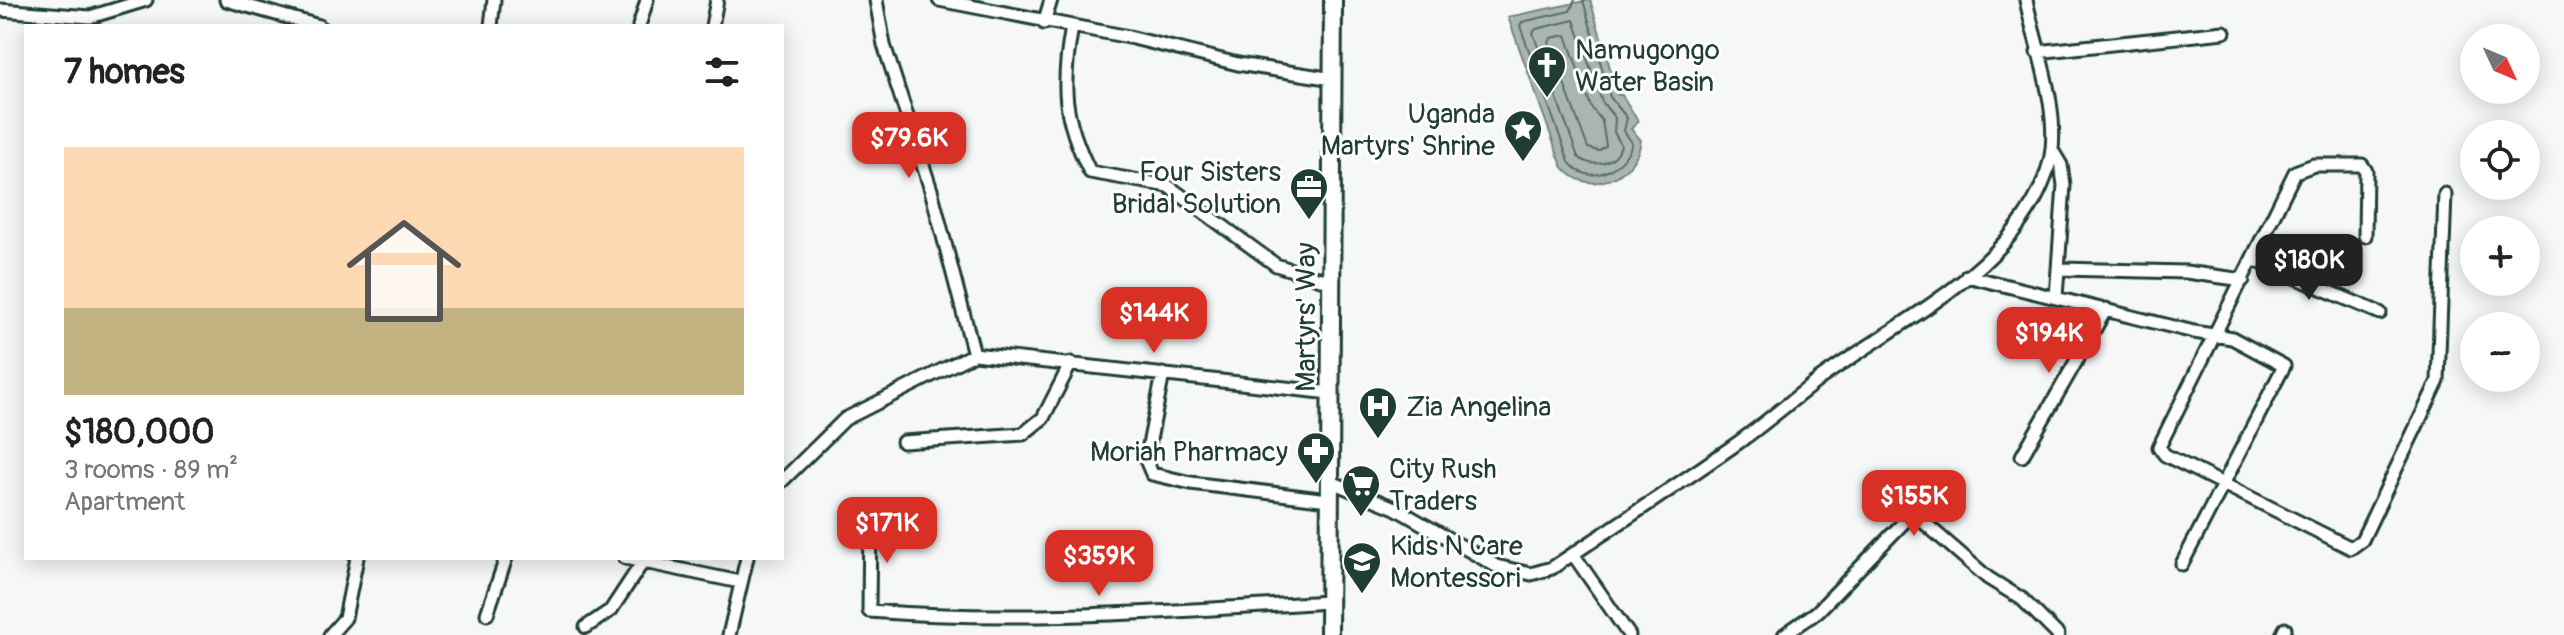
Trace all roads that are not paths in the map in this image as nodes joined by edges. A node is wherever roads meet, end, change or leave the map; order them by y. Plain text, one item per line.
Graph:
1 (146, 0) edge
2 (226, 0) edge
3 (494, 0) edge
4 (647, 0) edge
5 (717, 0) edge
6 (876, 0) edge
7 (939, 0) edge
8 (1051, 0) edge
9 (1333, 0) edge
10 (2026, 0) edge
11 (0, 10) edge
12 (1044, 23) junction
13 (312, 24) edge
14 (491, 24) edge
15 (640, 24) edge
16 (712, 24) edge
17 (1072, 27) junction
18 (2224, 32) dead end
19 (2037, 52) junction
20 (1333, 79) junction
21 (2052, 150) junction
22 (2445, 194) dead end
23 (2365, 236) dead end
24 (2252, 259) junction
25 (2060, 269) junction
26 (1967, 276) junction
27 (2243, 280) junction
28 (1330, 282) junction
29 (2056, 297) junction
30 (2106, 309) junction
31 (2380, 313) dead end
32 (2218, 335) junction
33 (974, 354) junction
34 (1071, 363) junction
35 (1163, 374) junction
36 (1331, 393) junction
37 (903, 442) dead end
38 (2022, 456) dead end
39 (784, 479) edge
40 (1329, 481) junction
41 (2223, 486) junction
42 (1328, 500) junction
43 (870, 519) dead end
44 (1573, 554) junction
45 (357, 560) edge
46 (505, 560) edge
47 (632, 560) edge
48 (746, 560) edge
49 (642, 563) junction
50 (2182, 564) dead end
51 (740, 582) junction
52 (1329, 602) junction
53 (487, 614) dead end
54 (586, 627) dead end
55 (330, 635) edge
56 (729, 635) edge
57 (1329, 635) edge
58 (1629, 635) edge
59 (1784, 635) edge
60 (2058, 635) edge

1 - 11 street
2 - 13 street
3 - 14 street
4 - 15 street
5 - 16 street
6 - 33 street
7 - 12 street
8 - 12 street
9 - 20 main road, Martyrs' Way
10 - 19 street
12 - 17 street
17 - 20 street
17 - 28 street
18 - 19 street
19 - 21 street
20 - 28 main road, Martyrs' Way
21 - 25 street
21 - 26 street
22 - 41 street
23 - 24 street
24 - 27 street
24 - 31 street
25 - 27 street
25 - 29 street
26 - 29 street
26 - 44 street
27 - 32 street
28 - 36 main road, Martyrs' Way
29 - 30 street
30 - 32 street
30 - 38 street
32 - 41 street
32 - 41 street
33 - 34 street
33 - 39 street
34 - 35 street
34 - 37 street
35 - 36 street
35 - 42 street
36 - 40 main road, Martyrs' Way
40 - 42 main road, Martyrs' Way
40 - 44 street
41 - 50 street
42 - 52 main road, Martyrs' Way
43 - 52 street
44 - 58 street
45 - 55 street
46 - 53 street
47 - 49 street
48 - 51 street
49 - 51 street
49 - 54 street
51 - 56 street
52 - 57 main road, Martyrs' Way
59 - 60 street

